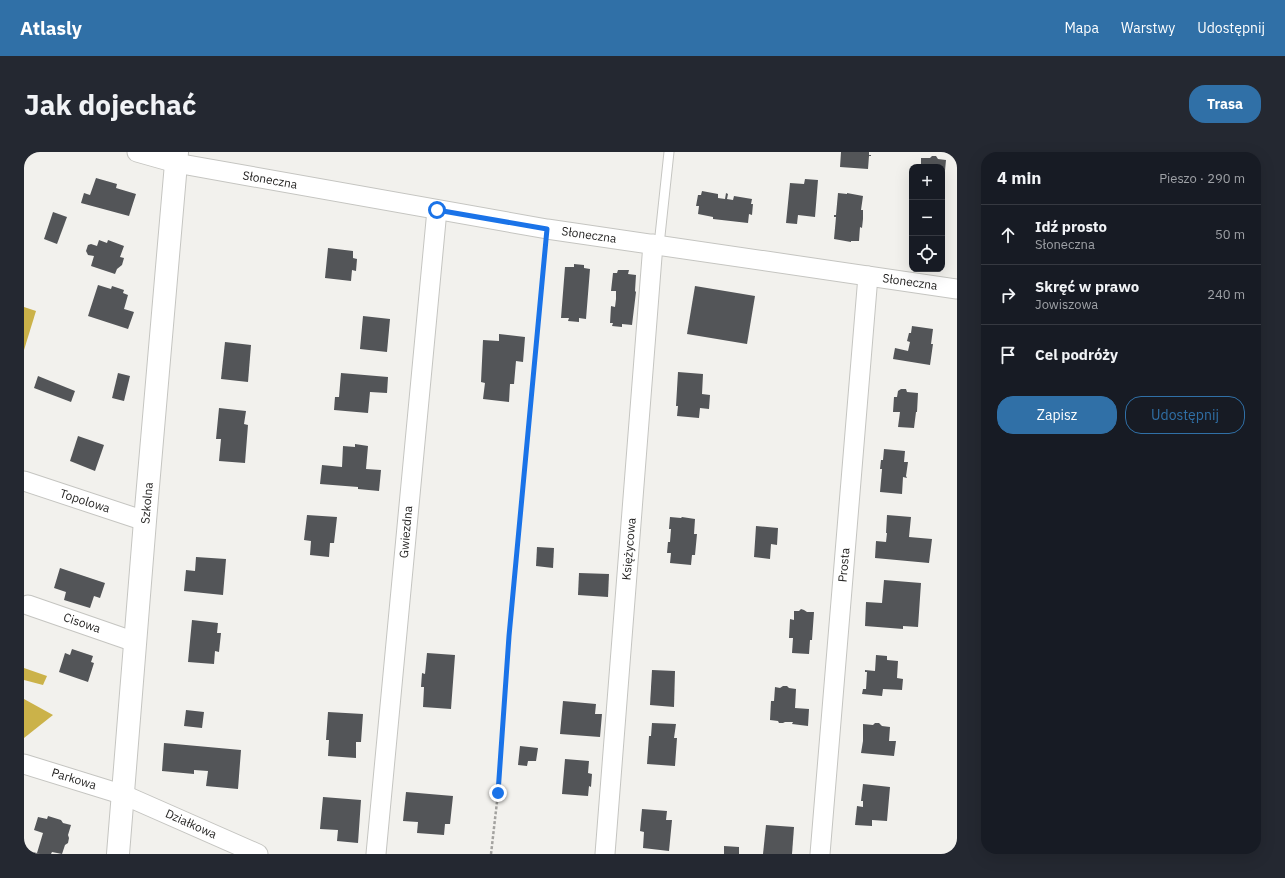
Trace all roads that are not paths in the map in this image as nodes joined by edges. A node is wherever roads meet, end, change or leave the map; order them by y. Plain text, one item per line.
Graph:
1 (137, 152) edge
2 (669, 152) edge
3 (176, 157) edge
4 (437, 210) junction
5 (656, 245) junction
6 (868, 276) junction
7 (957, 289) edge
8 (24, 481) edge
9 (145, 521) junction
10 (28, 604) dead end
11 (135, 642) junction
12 (24, 764) edge
13 (124, 795) junction
14 (118, 854) edge
15 (258, 854) edge
16 (376, 854) edge
17 (605, 854) edge
18 (820, 854) edge

1 - 3 street, Słoneczna
2 - 5 lane
3 - 4 street, Słoneczna
3 - 9 street, Szkolna
4 - 5 street, Słoneczna
4 - 16 street, Gwiezdna
5 - 6 street, Słoneczna
5 - 17 street, Księżycowa
6 - 7 street, Słoneczna
6 - 18 street, Prosta
8 - 9 street, Topolowa
9 - 11 street, Szkolna
10 - 11 street, Cisowa
11 - 13 street, Szkolna
12 - 13 street, Parkowa
13 - 14 street, Szkolna
13 - 15 street, Działkowa

